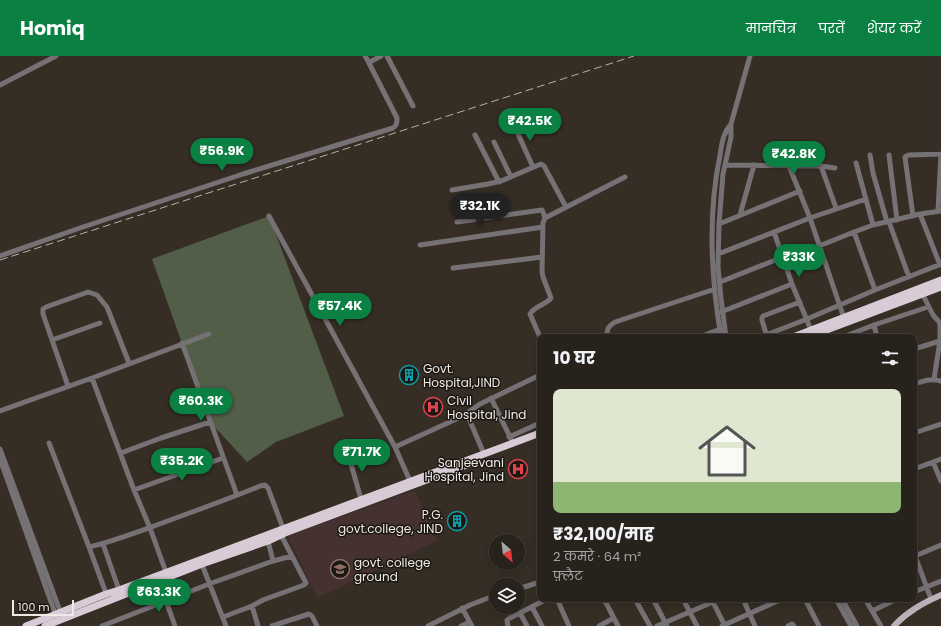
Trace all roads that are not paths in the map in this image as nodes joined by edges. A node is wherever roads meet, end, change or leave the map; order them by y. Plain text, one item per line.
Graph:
1 (56, 56) edge
2 (365, 56) edge
3 (381, 56) edge
4 (387, 56) edge
5 (750, 56) edge
6 (368, 61) junction
7 (0, 85) edge
8 (413, 106) dead end
9 (513, 123) dead end
10 (731, 124) junction
11 (475, 135) dead end
12 (494, 142) dead end
13 (941, 154) edge
14 (870, 155) dead end
15 (889, 155) dead end
16 (856, 163) dead end
17 (724, 165) junction
18 (754, 165) junction
19 (789, 166) junction
20 (821, 166) junction
21 (533, 167) junction
22 (835, 168) dead end
23 (625, 176) dead end
24 (511, 177) junction
25 (499, 182) junction
26 (452, 190) dead end
27 (800, 191) junction
28 (866, 199) junction
29 (714, 202) junction
30 (721, 202) junction
31 (566, 207) junction
32 (836, 208) junction
33 (939, 211) edge
34 (920, 214) junction
35 (740, 215) junction
36 (270, 216) dead end
37 (913, 216) junction
38 (545, 218) junction
39 (810, 218) junction
40 (897, 220) junction
41 (457, 222) dead end
42 (888, 222) junction
43 (719, 224) junction
44 (873, 226) junction
45 (543, 227) junction
46 (774, 232) junction
47 (854, 232) junction
48 (420, 245) dead end
49 (819, 246) junction
50 (718, 254) junction
51 (0, 256) edge
52 (542, 257) junction
53 (783, 257) junction
54 (941, 265) edge
55 (453, 268) dead end
56 (909, 277) junction
57 (941, 280) edge
58 (720, 282) junction
59 (792, 284) junction
60 (941, 287) edge
61 (715, 289) junction
62 (875, 290) junction
63 (921, 291) junction
64 (800, 302) junction
65 (840, 305) junction
66 (928, 307) junction
67 (720, 312) junction
68 (844, 318) junction
69 (807, 319) junction
70 (941, 322) edge
71 (100, 323) dead end
72 (874, 326) junction
73 (720, 329) junction
74 (821, 332) edge
75 (209, 334) dead end
76 (539, 334) edge
77 (607, 334) edge
78 (708, 334) edge
79 (721, 334) edge
80 (725, 334) edge
81 (766, 334) edge
82 (772, 334) edge
83 (809, 334) edge
84 (851, 334) edge
85 (876, 334) edge
86 (52, 340) junction
87 (940, 341) edge
88 (182, 343) junction
89 (917, 348) edge
90 (129, 364) junction
91 (537, 376) edge
92 (92, 378) junction
93 (934, 379) junction
94 (941, 381) edge
95 (917, 383) edge
96 (68, 386) junction
97 (491, 398) junction
98 (0, 411) edge
99 (467, 414) junction
100 (210, 422) junction
101 (941, 424) edge
102 (537, 425) edge
103 (917, 432) edge
104 (537, 434) edge
105 (537, 439) edge
106 (511, 440) junction
107 (49, 444) dead end
108 (394, 447) junction
109 (0, 449) edge
110 (347, 450) dead end
111 (121, 454) junction
112 (484, 454) junction
113 (223, 458) junction
114 (0, 459) edge
115 (941, 459) edge
116 (933, 462) junction
117 (917, 468) edge
118 (410, 481) junction
119 (941, 481) edge
120 (134, 490) junction
121 (238, 495) junction
122 (361, 499) junction
123 (150, 528) junction
124 (283, 532) junction
125 (268, 541) junction
126 (103, 544) junction
127 (941, 545) edge
128 (89, 547) junction
129 (917, 553) edge
130 (292, 556) junction
131 (201, 561) junction
132 (273, 561) junction
133 (917, 562) edge
134 (167, 575) junction
135 (159, 581) junction
136 (941, 581) edge
137 (537, 583) edge
138 (209, 584) junction
139 (525, 587) edge
140 (926, 587) junction
141 (119, 590) junction
142 (917, 591) edge
143 (941, 595) edge
144 (107, 597) junction
145 (489, 598) edge
146 (931, 600) junction
147 (166, 601) junction
148 (541, 602) edge
149 (558, 602) edge
150 (606, 602) edge
151 (637, 602) edge
152 (655, 602) edge
153 (685, 602) edge
154 (710, 602) edge
155 (712, 602) edge
156 (745, 602) edge
157 (776, 602) edge
158 (807, 602) edge
159 (838, 602) edge
160 (844, 602) edge
161 (867, 602) edge
162 (891, 602) edge
163 (252, 606) junction
164 (532, 607) junction
165 (462, 608) junction
166 (525, 610) edge
167 (872, 611) junction
168 (690, 612) junction
169 (518, 614) edge
170 (521, 614) edge
171 (750, 614) junction
172 (59, 616) junction
173 (223, 617) junction
174 (614, 618) junction
175 (289, 623) edge
176 (46, 624) edge
177 (471, 624) edge
178 (666, 624) edge
179 (26, 626) edge
180 (102, 626) edge
181 (175, 626) edge
182 (226, 626) edge
183 (258, 626) edge
184 (272, 626) edge
185 (317, 626) edge
186 (428, 626) edge
187 (461, 626) edge
188 (508, 626) edge
189 (527, 626) edge
190 (542, 626) edge
191 (569, 626) edge
192 (599, 626) edge
193 (618, 626) edge
194 (650, 626) edge
195 (657, 626) edge
196 (697, 626) edge
197 (724, 626) edge
198 (755, 626) edge
199 (788, 626) edge
200 (794, 626) edge
201 (819, 626) edge
202 (850, 626) edge
203 (856, 626) edge
204 (881, 626) edge
205 (894, 626) edge

1 - 7 street
2 - 6 street
3 - 6 street
4 - 8 street
5 - 10 street
6 - 51 street
9 - 21 street
10 - 17 street
10 - 29 street
11 - 25 street
12 - 24 street
13 - 33 street
13 - 37 street
14 - 42 street
15 - 40 street
16 - 28 street
17 - 18 street
17 - 30 street
18 - 19 street
18 - 35 street
19 - 20 street
19 - 27 street
20 - 22 street
20 - 32 street
21 - 24 street
21 - 31 street
23 - 31 street
24 - 25 street
25 - 26 street
27 - 35 street
27 - 39 street
28 - 32 street
28 - 44 street
29 - 30 street
29 - 61 street
30 - 43 street
31 - 38 street
32 - 39 street
33 - 34 street
34 - 37 street
34 - 54 street
35 - 43 street
36 - 108 street
37 - 40 street
38 - 41 street
38 - 45 street
39 - 46 street
39 - 49 street
40 - 42 street
42 - 44 street
42 - 56 street
43 - 50 street
44 - 47 street
45 - 48 street
45 - 52 street
46 - 50 street
46 - 53 street
47 - 49 street
47 - 62 street
49 - 65 street
50 - 58 street
52 - 55 street
52 - 76 street
53 - 58 street
53 - 59 street
54 - 56 street
56 - 62 street
57 - 63 highway
58 - 67 street
59 - 64 street
59 - 67 street
60 - 63 highway
61 - 67 street
61 - 77 street
62 - 65 street
63 - 66 street
63 - 68 highway
63 - 74 highway
64 - 69 street
64 - 81 street
65 - 68 street
65 - 69 street
66 - 70 street
66 - 72 street
67 - 73 street
67 - 80 street
68 - 74 highway
69 - 82 street
69 - 83 street
70 - 87 street
71 - 86 street
72 - 84 street
72 - 85 street
73 - 78 street
73 - 79 street
74 - 83 highway
75 - 88 street
86 - 90 street
86 - 96 street
87 - 89 street
87 - 93 street
88 - 90 street
88 - 100 street
90 - 92 street
91 - 97 street
92 - 96 street
92 - 111 street
93 - 94 street
93 - 95 street
96 - 98 street
97 - 99 street
97 - 106 street
99 - 108 street
99 - 112 street
100 - 111 street
100 - 113 street
101 - 103 street
102 - 106 street
104 - 106 highway
105 - 124 highway
106 - 112 highway
107 - 128 street
108 - 118 street
109 - 172 street
110 - 122 street
111 - 120 street
112 - 118 highway
113 - 120 street
113 - 121 street
114 - 172 street
115 - 116 street
116 - 117 street
116 - 119 street
118 - 122 highway
120 - 123 street
121 - 123 street
121 - 124 street
122 - 124 highway
123 - 126 street
123 - 134 street
124 - 125 highway
124 - 130 street
124 - 131 highway
125 - 131 highway
125 - 132 street
126 - 128 street
126 - 141 street
127 - 129 street
128 - 144 street
130 - 132 street
130 - 163 street
131 - 134 highway
131 - 138 street
132 - 138 street
133 - 140 street
134 - 135 highway
134 - 141 highway
135 - 144 highway
135 - 147 street
136 - 140 street
137 - 139 street
138 - 147 street
138 - 173 street
140 - 142 street
140 - 146 street
141 - 144 highway
143 - 146 main road
144 - 172 highway
145 - 165 street
146 - 205 main road
147 - 180 street
147 - 181 street
148 - 164 street
149 - 191 street
150 - 174 street
151 - 194 street
152 - 178 street
153 - 168 street
154 - 168 street
155 - 197 street
156 - 171 street
157 - 171 street
158 - 201 street
159 - 202 street
160 - 203 street
161 - 167 street
162 - 167 street
163 - 173 street
163 - 183 street
164 - 166 street
164 - 190 street
165 - 177 street
165 - 186 street
167 - 204 street
168 - 178 street
168 - 196 street
169 - 188 street
170 - 189 street
171 - 197 street
171 - 198 street
172 - 176 highway
173 - 182 street
174 - 192 street
174 - 193 street
175 - 184 street
175 - 185 street
176 - 179 highway
177 - 187 street
178 - 195 street
199 - 200 street

